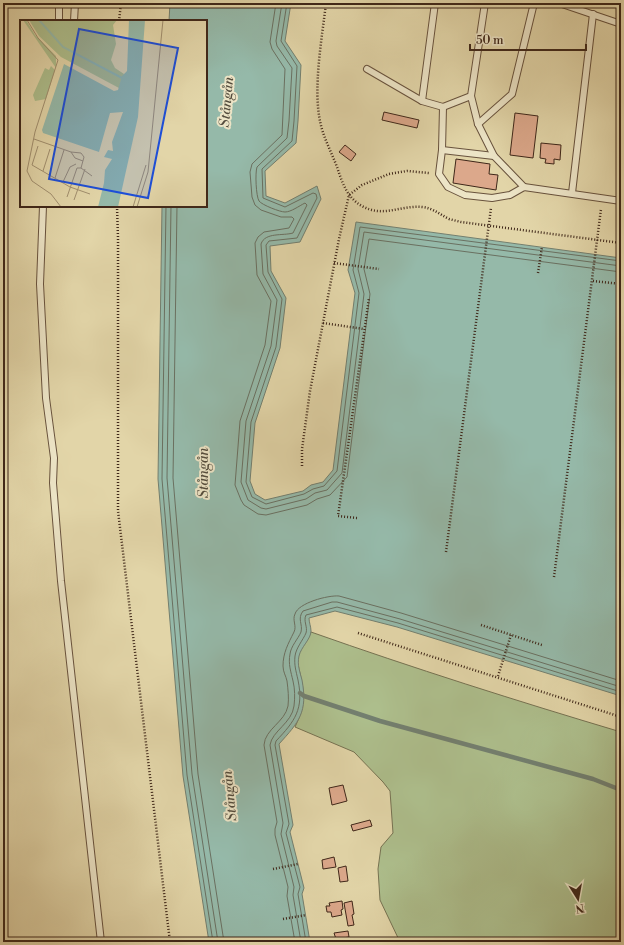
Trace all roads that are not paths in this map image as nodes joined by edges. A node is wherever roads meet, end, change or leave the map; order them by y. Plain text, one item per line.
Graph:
1 (59, 3) edge
2 (75, 3) edge
3 (435, 3) edge
4 (485, 3) edge
5 (534, 3) edge
6 (559, 3) edge
7 (592, 14) junction
8 (59, 20) edge
9 (74, 20) edge
10 (621, 24) edge
11 (367, 69) dead end
12 (471, 96) junction
13 (422, 101) junction
14 (443, 107) junction
15 (478, 124) junction
16 (442, 150) junction
17 (494, 156) junction
18 (524, 187) junction
19 (572, 193) junction
20 (621, 201) edge
21 (43, 207) edge
22 (101, 942) edge

1 - 8 lane
2 - 9 lane
3 - 13 lane
4 - 12 lane
5 - 15 lane
6 - 7 lane
7 - 10 lane
7 - 19 lane
11 - 13 lane
12 - 14 lane
12 - 15 lane
13 - 14 lane
14 - 16 lane
15 - 17 lane
16 - 17 lane
16 - 18 lane
17 - 18 lane
18 - 19 lane
19 - 20 lane
21 - 22 lane

